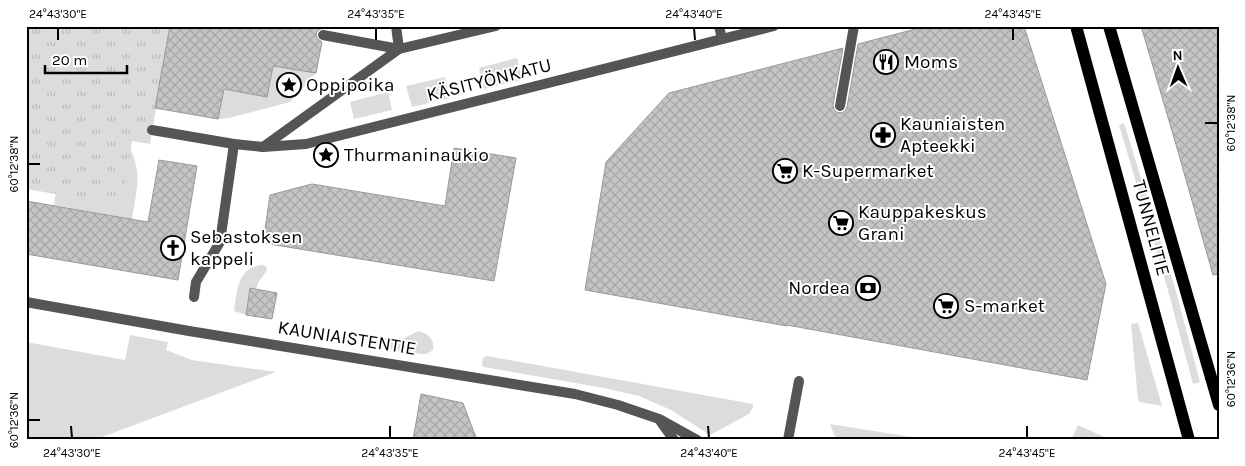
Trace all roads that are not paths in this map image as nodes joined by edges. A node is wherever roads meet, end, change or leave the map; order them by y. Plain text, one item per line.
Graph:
1 (396, 26) edge
2 (496, 26) edge
3 (719, 26) edge
4 (774, 26) edge
5 (854, 26) edge
6 (1076, 26) edge
7 (1109, 26) edge
8 (323, 35) dead end
9 (722, 39) junction
10 (399, 49) junction
11 (840, 106) dead end
12 (152, 130) dead end
13 (234, 144) junction
14 (264, 147) junction
15 (194, 297) dead end
16 (26, 302) edge
17 (798, 381) dead end
18 (1219, 405) edge
19 (659, 419) junction
20 (674, 440) edge
21 (697, 440) edge
22 (788, 440) edge
23 (1189, 440) edge

1 - 10 street
2 - 10 street
3 - 9 street
4 - 9 street, KÄSITYÖNKATU
5 - 11 street
6 - 23 main road, TUNNELITIE
7 - 18 main road, TUNNELITIE
8 - 10 street
9 - 14 street, KÄSITYÖNKATU
10 - 14 street
12 - 13 street, KÄSITYÖNKATU
13 - 14 street, KÄSITYÖNKATU
13 - 15 street
16 - 19 street, KAUNIAISTENTIE
17 - 22 street
19 - 20 street
19 - 21 street, KAUNIAISTENTIE

